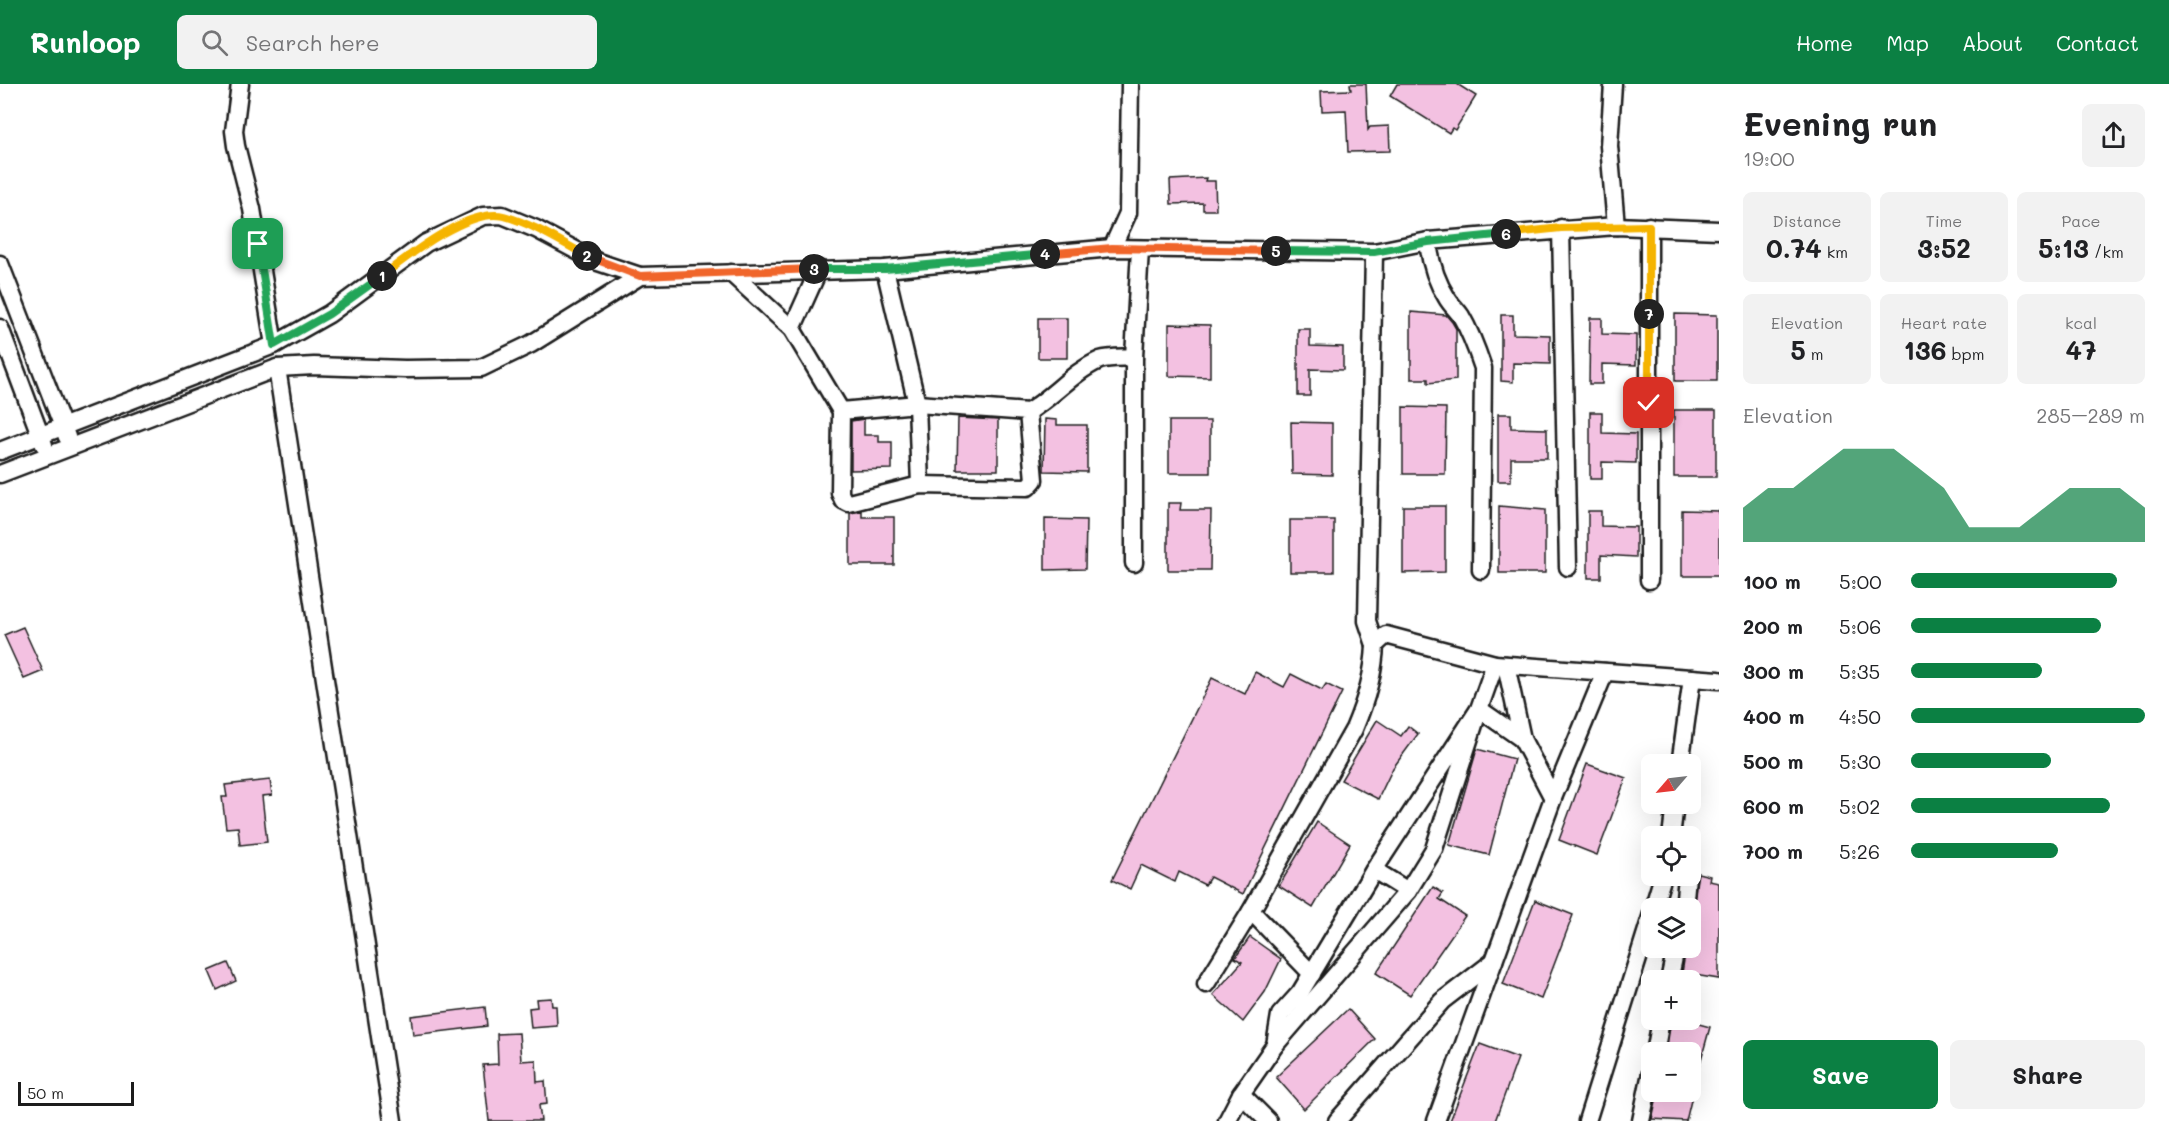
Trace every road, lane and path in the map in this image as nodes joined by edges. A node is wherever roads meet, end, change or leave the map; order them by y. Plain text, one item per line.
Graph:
1 (240, 84) edge
2 (1130, 84) edge
3 (1613, 84) edge
4 (1616, 226) junction
5 (1649, 226) junction
6 (1561, 228) junction
7 (1719, 230) edge
8 (1428, 242) junction
9 (1112, 248) junction
10 (1140, 249) junction
11 (1374, 252) junction
12 (0, 264) edge
13 (819, 269) junction
14 (885, 269) junction
15 (731, 273) junction
16 (640, 276) junction
17 (0, 328) edge
18 (792, 328) junction
19 (274, 345) junction
20 (1134, 357) junction
21 (277, 369) junction
22 (917, 404) junction
23 (841, 411) junction
24 (1028, 412) junction
25 (63, 427) junction
26 (41, 435) junction
27 (70, 447) junction
28 (0, 451) edge
29 (48, 455) junction
30 (0, 474) edge
31 (920, 485) junction
32 (1134, 563) dead end
33 (1568, 567) dead end
34 (1480, 570) dead end
35 (1649, 580) dead end
36 (1380, 640) junction
37 (1501, 665) junction
38 (1605, 672) junction
39 (1692, 678) junction
40 (1719, 680) edge
41 (1479, 709) junction
42 (1522, 738) junction
43 (1682, 754) edge
44 (1553, 798) junction
45 (1374, 870) junction
46 (1408, 891) junction
47 (1251, 910) junction
48 (1641, 949) edge
49 (1494, 961) junction
50 (1312, 974) junction
51 (1206, 984) dead end
52 (1275, 1045) junction
53 (1241, 1094) junction
54 (1645, 1102) edge
55 (393, 1121) edge
56 (1227, 1121) edge
57 (1268, 1121) edge
58 (1336, 1121) edge
59 (1436, 1121) edge
60 (1587, 1121) edge
61 (1641, 1121) edge

1 - 19 street
2 - 9 street
3 - 4 street
4 - 5 street
4 - 6 street
5 - 7 street
5 - 35 street
6 - 8 street
6 - 33 street
8 - 11 street
8 - 34 street
9 - 10 street
9 - 14 street
10 - 11 street
10 - 20 street
11 - 36 street
12 - 25 street
13 - 14 street
13 - 15 street
13 - 18 street
14 - 22 street
15 - 16 street
15 - 18 street
16 - 19 street
16 - 21 street
17 - 26 street
18 - 23 street
19 - 25 street
20 - 24 street
20 - 32 street
21 - 27 street
21 - 55 street
22 - 23 street
22 - 24 street
22 - 31 street
23 - 31 street
24 - 31 street
25 - 26 street
25 - 27 street
26 - 28 street
26 - 29 street
27 - 29 street
29 - 30 street
36 - 37 street
36 - 47 street
37 - 38 street
37 - 41 street
37 - 42 street
38 - 39 street
38 - 44 street
39 - 40 street
39 - 43 street
41 - 42 street
41 - 45 street
41 - 46 street
42 - 44 street
44 - 49 street
45 - 46 street
45 - 50 street
46 - 52 street
47 - 50 street
47 - 51 street
48 - 60 street
49 - 58 street
49 - 59 street
50 - 52 street
52 - 53 street
53 - 56 street
53 - 57 street
54 - 61 street

